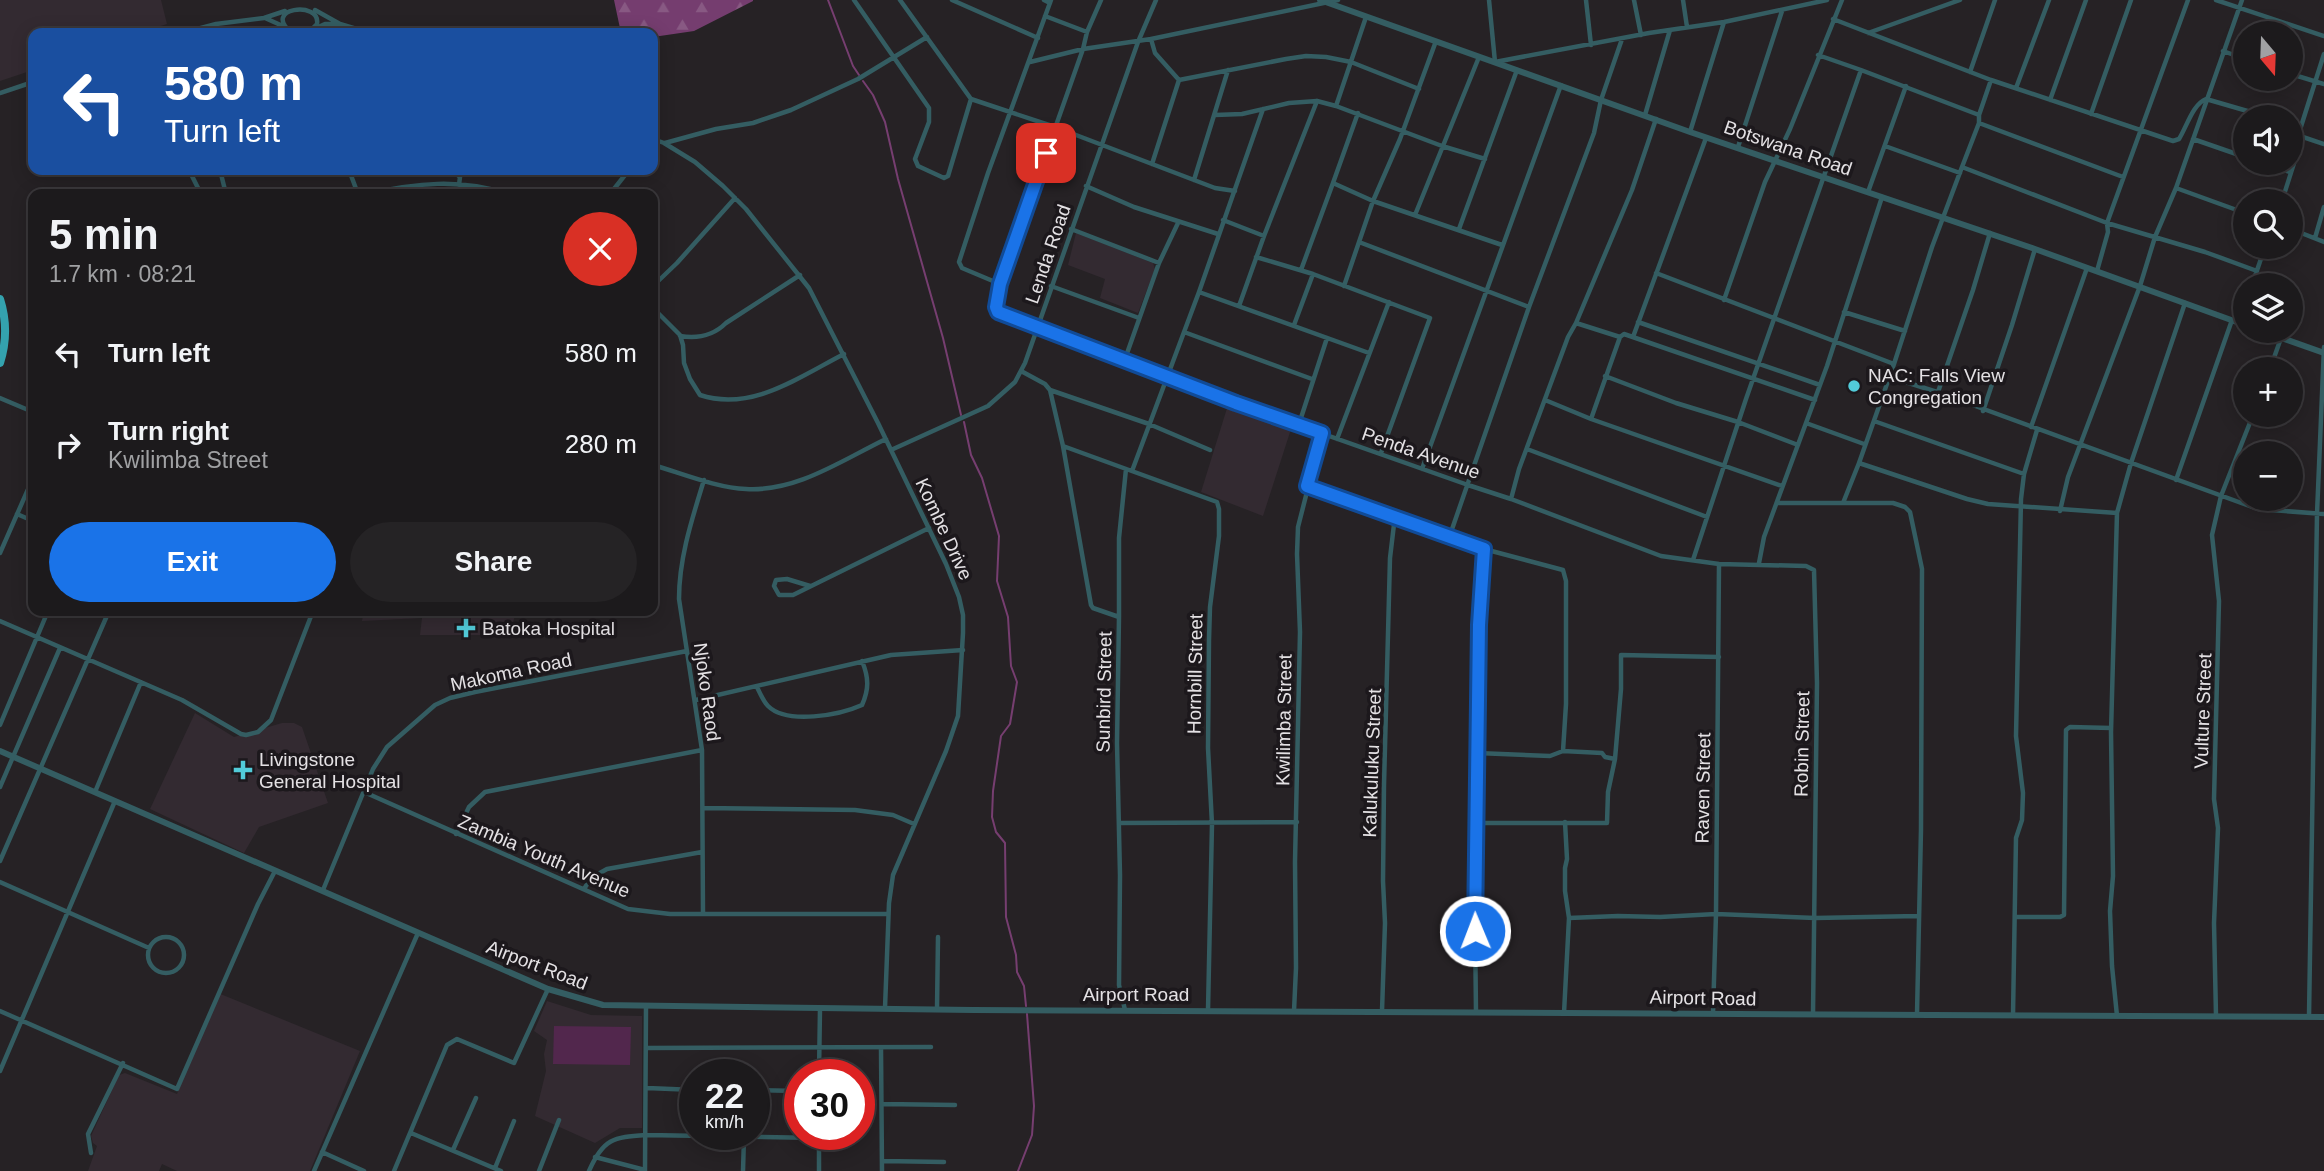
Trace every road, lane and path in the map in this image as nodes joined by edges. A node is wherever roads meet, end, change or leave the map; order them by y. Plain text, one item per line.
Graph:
1 (854, 0) edge
2 (900, 0) edge
3 (911, 0) edge
4 (1044, 0) edge
5 (1101, 0) edge
6 (1156, 0) edge
7 (1338, 0) edge
8 (1489, 0) edge
9 (1586, 0) edge
10 (1634, 0) edge
11 (1682, 0) edge
12 (1800, 0) edge
13 (1827, 0) edge
14 (1842, 0) edge
15 (1959, 0) edge
16 (1995, 0) edge
17 (2049, 0) edge
18 (2086, 0) edge
19 (2131, 0) edge
20 (2188, 0) edge
21 (2216, 0) edge
22 (2242, 0) edge
23 (956, 1) edge
24 (1323, 1) edge
25 (1051, 2) edge
26 (309, 4) dead end
27 (905, 5) junction
28 (1801, 6) junction
29 (2239, 8) junction
30 (315, 10) junction
31 (1782, 10) junction
32 (1045, 16) junction
33 (1366, 17) junction
34 (264, 18) junction
35 (1833, 19) junction
36 (1724, 22) junction
37 (340, 24) junction
38 (285, 27) joint
39 (1687, 27) junction
40 (201, 28) edge
41 (313, 28) edge
42 (318, 28) edge
43 (353, 28) edge
44 (1670, 30) junction
45 (1087, 32) junction
46 (1868, 33) junction
47 (1640, 35) junction
48 (2324, 36) edge
49 (927, 37) junction
50 (1038, 37) junction
51 (1151, 39) junction
52 (1622, 39) junction
53 (1436, 41) junction
54 (1138, 42) junction
55 (1591, 45) junction
56 (1083, 49) junction
57 (2223, 51) junction
58 (2324, 54) edge
59 (1818, 55) junction
60 (2233, 55) edge
61 (894, 57) junction
62 (1479, 57) junction
63 (1029, 62) junction
64 (1351, 62) junction
65 (1495, 62) junction
66 (1518, 69) junction
67 (1228, 70) junction
68 (1861, 70) junction
69 (1970, 72) junction
70 (2303, 78) edge
71 (1179, 80) junction
72 (1992, 80) junction
73 (2314, 81) junction
74 (28, 84) edge
75 (2324, 84) edge
76 (1561, 85) junction
77 (1906, 86) junction
78 (2016, 88) junction
79 (1419, 89) junction
80 (0, 93) edge
81 (971, 99) junction
82 (1601, 100) junction
83 (2050, 100) junction
84 (2206, 100) junction
85 (1317, 101) junction
86 (1336, 106) junction
87 (2233, 107) edge
88 (1263, 109) junction
89 (1358, 113) junction
90 (1010, 114) junction
91 (2091, 114) junction
92 (1215, 115) junction
93 (1645, 115) junction
94 (1979, 115) junction
95 (1656, 119) junction
96 (1979, 123) junction
97 (2303, 125) edge
98 (1055, 127) junction
99 (1403, 130) junction
100 (2140, 131) junction
101 (1690, 132) junction
102 (1707, 137) junction
103 (2303, 138) edge
104 (2193, 139) junction
105 (658, 141) edge
106 (664, 143) junction
107 (2324, 144) edge
108 (1101, 145) junction
109 (1885, 145) junction
110 (1442, 146) junction
111 (1738, 148) junction
112 (2233, 153) edge
113 (1485, 159) junction
114 (1774, 160) junction
115 (1152, 164) junction
116 (1962, 167) junction
117 (1959, 173) junction
118 (458, 175) edge
119 (625, 175) edge
120 (2123, 177) junction
121 (1824, 178) junction
122 (1194, 180) junction
123 (1333, 183) junction
124 (459, 185) junction
125 (1086, 186) junction
126 (2176, 188) junction
127 (389, 189) edge
128 (487, 189) edge
129 (614, 189) edge
130 (1235, 191) junction
131 (1868, 192) junction
132 (1881, 197) junction
133 (735, 198) junction
134 (1373, 201) junction
135 (2324, 207) edge
136 (2233, 209) edge
137 (1415, 215) junction
138 (1944, 218) junction
139 (1223, 220) junction
140 (1178, 223) junction
141 (2107, 223) junction
142 (1071, 229) junction
143 (1459, 229) junction
144 (1990, 233) junction
145 (1218, 234) junction
146 (2303, 234) edge
147 (1264, 236) junction
148 (2155, 237) junction
149 (2315, 239) junction
150 (1360, 242) junction
151 (2324, 242) edge
152 (1502, 245) junction
153 (2035, 249) junction
154 (1256, 257) junction
155 (2261, 259) edge
156 (1159, 263) junction
157 (2087, 268) junction
158 (1301, 270) junction
159 (2097, 271) junction
160 (2257, 271) joint
161 (1656, 273) junction
162 (1313, 274) junction
163 (800, 275) junction
164 (658, 281) edge
165 (1000, 284) junction
166 (1051, 286) junction
167 (1344, 286) junction
168 (2140, 286) junction
169 (1199, 292) junction
170 (1486, 292) junction
171 (0, 299) edge
172 (1724, 300) junction
173 (1389, 302) junction
174 (2185, 303) junction
175 (1239, 306) junction
176 (1530, 307) junction
177 (1844, 312) junction
178 (658, 313) edge
179 (1139, 318) junction
180 (1775, 318) junction
181 (2233, 321) edge
182 (1638, 322) junction
183 (1576, 323) junction
184 (1038, 326) junction
185 (1294, 326) junction
186 (1905, 331) junction
187 (1184, 332) junction
188 (680, 335) junction
189 (2233, 336) edge
190 (1620, 337) junction
191 (1633, 337) junction
192 (1327, 338) junction
193 (1834, 341) junction
194 (2299, 343) edge
195 (2323, 351) edge
196 (1369, 353) junction
197 (844, 354) junction
198 (1125, 359) junction
199 (0, 363) edge
200 (1894, 364) junction
201 (1758, 365) junction
202 (1021, 371) junction
203 (1166, 376) junction
204 (1605, 376) junction
205 (1890, 377) junction
206 (1753, 378) junction
207 (1312, 379) junction
208 (1820, 385) junction
209 (1050, 390) junction
210 (1937, 393) junction
211 (0, 398) edge
212 (1545, 400) junction
213 (1815, 400) junction
214 (28, 410) edge
215 (1983, 411) junction
216 (1591, 419) junction
217 (1874, 421) junction
218 (1738, 422) junction
219 (1806, 423) junction
220 (1149, 424) junction
221 (1298, 424) junction
222 (2031, 427) junction
223 (2248, 427) edge
224 (2037, 430) junction
225 (1322, 433) junction
226 (886, 439) junction
227 (1337, 439) junction
228 (1864, 444) junction
229 (1798, 445) junction
230 (2082, 445) junction
231 (1063, 446) junction
232 (1527, 449) junction
233 (891, 450) junction
234 (1210, 450) dead end
235 (1381, 453) junction
236 (1859, 463) junction
237 (2131, 463) junction
238 (1723, 465) junction
239 (658, 466) edge
240 (1422, 469) junction
241 (1129, 470) junction
242 (2024, 474) junction
243 (704, 480) junction
244 (2176, 480) junction
245 (1468, 485) junction
246 (1307, 486) junction
247 (1782, 486) junction
248 (28, 490) edge
249 (2221, 496) junction
250 (1511, 499) junction
251 (1777, 503) junction
252 (1843, 503) junction
253 (2021, 506) junction
254 (2060, 511) junction
255 (2117, 513) junction
256 (18, 514) junction
257 (2317, 514) junction
258 (2324, 514) edge
259 (1395, 516) junction
260 (1707, 517) junction
261 (28, 519) edge
262 (929, 528) junction
263 (1450, 535) junction
264 (1484, 549) junction
265 (0, 554) edge
266 (1693, 561) junction
267 (1759, 563) junction
268 (1719, 564) junction
269 (810, 586) junction
270 (46, 616) edge
271 (107, 616) edge
272 (311, 616) edge
273 (1119, 617) junction
274 (0, 621) edge
275 (36, 637) junction
276 (60, 648) junction
277 (687, 650) junction
278 (962, 650) junction
279 (1719, 657) junction
280 (88, 660) junction
281 (862, 661) junction
282 (141, 682) junction
283 (757, 687) junction
284 (696, 700) junction
285 (0, 725) edge
286 (2111, 728) junction
287 (702, 750) junction
288 (0, 751) edge
289 (1563, 751) junction
290 (1477, 753) junction
291 (13, 757) junction
292 (1615, 759) junction
293 (41, 768) junction
294 (0, 787) edge
295 (95, 792) junction
296 (364, 792) junction
297 (115, 800) junction
298 (703, 808) junction
299 (1297, 822) junction
300 (1565, 822) junction
301 (1119, 823) junction
302 (1475, 823) junction
303 (914, 824) junction
304 (1212, 824) junction
305 (456, 834) junction
306 (702, 852) junction
307 (0, 861) edge
308 (276, 870) junction
309 (0, 882) edge
310 (323, 890) junction
311 (584, 890) junction
312 (67, 911) junction
313 (703, 913) junction
314 (888, 914) junction
315 (1716, 914) junction
316 (1918, 916) junction
317 (2016, 917) junction
318 (1569, 918) junction
319 (1815, 918) junction
320 (418, 933) junction
321 (938, 937) dead end
322 (149, 948) junction
323 (548, 989) junction
324 (646, 1007) junction
325 (820, 1008) junction
326 (885, 1008) junction
327 (937, 1009) junction
328 (0, 1010) edge
329 (1125, 1010) junction
330 (1208, 1010) junction
331 (1294, 1011) junction
332 (1382, 1011) junction
333 (1476, 1012) junction
334 (1564, 1013) junction
335 (1713, 1013) junction
336 (1813, 1014) junction
337 (1917, 1014) junction
338 (2013, 1015) junction
339 (2117, 1016) junction
340 (2216, 1016) junction
341 (2309, 1017) junction
342 (2324, 1017) edge
343 (23, 1020) junction
344 (646, 1048) junction
345 (819, 1048) junction
346 (931, 1048) dead end
347 (881, 1049) junction
348 (819, 1059) edge
349 (123, 1063) junction
350 (0, 1071) edge
351 (646, 1088) junction
352 (679, 1089) edge
353 (477, 1098) dead end
354 (883, 1104) junction
355 (956, 1105) dead end
356 (559, 1120) dead end
357 (514, 1121) dead end
358 (411, 1133) junction
359 (646, 1135) junction
360 (679, 1135) edge
361 (453, 1150) junction
362 (744, 1150) edge
363 (819, 1150) edge
364 (91, 1153) dead end
365 (322, 1153) junction
366 (595, 1157) junction
367 (883, 1161) junction
368 (944, 1162) dead end
369 (495, 1168) junction
370 (314, 1171) edge
371 (364, 1171) edge
372 (394, 1171) edge
373 (501, 1171) edge
374 (539, 1171) edge
375 (589, 1171) edge
376 (645, 1171) edge
377 (743, 1171) edge
378 (819, 1171) edge
379 (882, 1171) edge

1 - 61 street
2 - 27 street
3 - 27 street
4 - 25 street
5 - 45 street
6 - 54 street, Lenda Road
7 - 24 street
8 - 65 street
9 - 55 street
10 - 47 street
11 - 39 street
12 - 28 street
13 - 28 street
14 - 35 street
15 - 46 street
16 - 69 street
17 - 78 street
18 - 83 street
19 - 91 street
20 - 100 street
21 - 29 street
22 - 29 street
23 - 50 street
24 - 33 street, Botswana Road
24 - 51 street
25 - 32 street
26 - 30 street
27 - 49 street
28 - 31 street
29 - 48 street
29 - 57 street
30 - 37 street
30 - 41 street
31 - 36 street
31 - 111 street
32 - 45 street
32 - 50 street
33 - 53 street, Botswana Road
33 - 64 street
34 - 38 street
34 - 38 street
34 - 40 street
35 - 46 street
35 - 59 street
36 - 39 street
36 - 101 street
37 - 42 street
37 - 43 street
39 - 44 street
44 - 47 street
44 - 93 street
45 - 56 street
46 - 69 street
47 - 52 street
49 - 61 street
49 - 81 street
50 - 63 street
51 - 54 street
51 - 71 street
52 - 55 street
52 - 82 street
53 - 62 street, Botswana Road
53 - 79 street
54 - 56 street
54 - 108 street, Lenda Road
55 - 65 street
56 - 63 street
56 - 98 street
57 - 60 street
57 - 84 street
58 - 73 street
59 - 68 street
59 - 114 street
61 - 81 street
61 - 106 street
62 - 65 street, Botswana Road
62 - 110 street
63 - 90 street
64 - 67 street
64 - 79 street
64 - 86 street
65 - 66 street, Botswana Road
66 - 76 street, Botswana Road
66 - 113 street
67 - 71 street
67 - 92 street
68 - 77 street
68 - 121 street
69 - 72 street
70 - 73 street
71 - 115 street
72 - 78 street
72 - 94 street
73 - 75 street
73 - 97 street
74 - 80 street
76 - 82 street, Botswana Road
76 - 152 street
77 - 94 street
77 - 109 street
78 - 83 street
79 - 99 street
81 - 90 street
82 - 93 street, Botswana Road
82 - 176 street
83 - 91 street
84 - 87 street
84 - 100 street
84 - 104 street
85 - 86 street
85 - 88 street
85 - 147 street
86 - 89 street
88 - 92 street
88 - 130 street
89 - 99 street
89 - 123 street
90 - 98 street
90 - 165 street
91 - 100 street
92 - 122 street
93 - 95 street, Botswana Road
94 - 96 street
95 - 101 street, Botswana Road
95 - 183 street
96 - 116 street
96 - 120 street
98 - 108 street
98 - 165 street
99 - 110 street
99 - 134 street
100 - 120 street
101 - 102 street, Botswana Road
102 - 111 street, Botswana Road
102 - 161 street
103 - 107 street
104 - 112 street
104 - 126 street
105 - 106 street, Kombe Drive
106 - 133 street, Kombe Drive
108 - 115 street
108 - 125 street, Lenda Road
109 - 117 street
109 - 131 street
110 - 113 street
110 - 137 street
111 - 114 street, Botswana Road
113 - 143 street
114 - 121 street, Botswana Road
114 - 172 street
115 - 122 street
116 - 117 street
116 - 141 street
117 - 138 street
118 - 124 street
119 - 129 street
120 - 141 street
121 - 131 street, Botswana Road
121 - 180 street
122 - 130 street
123 - 134 street
123 - 158 street
124 - 127 street
124 - 128 street
125 - 140 street
125 - 142 street, Lenda Road
126 - 136 street
126 - 148 street
130 - 139 street
131 - 132 street, Botswana Road
132 - 138 street, Botswana Road
132 - 177 street
133 - 163 street, Kombe Drive
133 - 164 street
134 - 137 street
134 - 150 street
135 - 149 street
137 - 143 street
138 - 144 street, Botswana Road
138 - 186 street
139 - 145 street
139 - 147 street
140 - 145 street
140 - 156 street
141 - 148 street
141 - 159 street
142 - 156 street
142 - 166 street, Lenda Road
143 - 152 street
144 - 153 street, Botswana Road
144 - 210 street
145 - 169 street
146 - 149 street
147 - 154 street
148 - 160 street
148 - 168 street
149 - 151 street
150 - 167 street
150 - 170 street
152 - 170 street
153 - 157 street, Botswana Road
153 - 215 street
154 - 158 street
154 - 175 street
155 - 160 street
156 - 179 street
157 - 159 street, Botswana Road
157 - 222 street
158 - 162 street
159 - 168 street, Botswana Road
161 - 172 street
161 - 182 street
162 - 167 street
162 - 185 street
163 - 188 street
163 - 197 street, Kombe Drive
165 - 184 street, Penda Avenue
166 - 179 street
166 - 184 street, Lenda Road
167 - 173 street
168 - 174 street, Botswana Road
168 - 230 street
169 - 175 street
169 - 187 street
170 - 176 street
170 - 240 street
171 - 199 highway
172 - 180 street
173 - 196 street
173 - 235 street
174 - 181 street, Botswana Road
174 - 237 street
175 - 185 street
176 - 245 street
177 - 186 street
177 - 193 street
178 - 188 street
179 - 198 street
180 - 193 street
180 - 201 street
182 - 191 street
182 - 201 street
183 - 190 street
183 - 212 street
184 - 198 street, Penda Avenue
184 - 202 street, Lenda Road
185 - 192 street
186 - 200 street
187 - 203 street
187 - 207 street
188 - 197 street
189 - 244 street
190 - 191 street
190 - 204 street
191 - 206 street
192 - 196 street
192 - 207 street
193 - 200 street
193 - 208 street
194 - 195 street
195 - 257 street
196 - 227 street
197 - 226 street, Kombe Drive
198 - 203 street, Penda Avenue
200 - 205 street
201 - 206 street
201 - 208 street
202 - 209 street
202 - 233 street, Lenda Road
203 - 220 street
203 - 221 street, Penda Avenue
204 - 216 street
204 - 218 street
205 - 210 street
205 - 217 street
206 - 213 street
206 - 218 street
207 - 221 street
208 - 213 street
209 - 220 street
209 - 231 street, Sunbird Street
210 - 215 street
211 - 214 street
212 - 216 street
212 - 232 street
213 - 219 street
215 - 222 street
216 - 238 street
217 - 228 street
217 - 242 street
218 - 229 street
218 - 238 street
219 - 228 street
219 - 229 street
220 - 234 street
220 - 241 street
221 - 225 street, Penda Avenue
222 - 224 street
223 - 249 street, Vulture Street
224 - 230 street
224 - 242 street
225 - 227 street, Penda Avenue
225 - 246 street, Kwilimba Street
226 - 233 street, Kombe Drive
226 - 243 street
227 - 235 street, Penda Avenue
228 - 236 street
229 - 247 street
230 - 237 street
230 - 254 street
231 - 241 street, Hornbill Street
231 - 273 street, Sunbird Street
232 - 250 street
232 - 260 street
233 - 262 street, Kombe Drive
235 - 240 street, Penda Avenue
236 - 252 street
236 - 253 street
237 - 244 street
237 - 255 street
238 - 247 street
238 - 260 street
239 - 243 street
240 - 245 street, Penda Avenue
241 - 273 street
241 - 304 street, Hornbill Street
242 - 253 street
243 - 277 street, Njoko Raod
244 - 249 street
245 - 250 street, Penda Avenue
245 - 263 street
246 - 259 street
246 - 299 street, Kwilimba Street
247 - 251 street
248 - 256 street
249 - 257 street
249 - 340 street, Vulture Street
250 - 266 street, Penda Avenue
251 - 252 street
251 - 267 street
252 - 316 street
253 - 254 street
253 - 317 street
254 - 255 street
255 - 286 street
256 - 261 street
256 - 265 street
257 - 258 street
257 - 341 street
259 - 263 street
259 - 332 street, Kalukuluku Street
260 - 266 street
262 - 269 street
262 - 278 street, Kombe Drive
263 - 264 street
264 - 289 street
264 - 290 street
266 - 268 street, Penda Avenue
267 - 268 street, Robin Street
267 - 319 street, Robin Street
268 - 279 street, Raven Street
269 - 269 street
270 - 275 street
271 - 280 street
272 - 282 street
273 - 301 street, Sunbird Street
274 - 275 street
275 - 276 street
275 - 285 street
276 - 280 street
276 - 291 street
277 - 284 street, Njoko Raod
277 - 296 street, Makoma Road
278 - 281 street
278 - 303 street, Kombe Drive
279 - 292 street
279 - 315 street, Raven Street
280 - 282 street
280 - 293 street
281 - 283 street
281 - 283 street
282 - 295 street
283 - 284 street
284 - 287 street, Njoko Raod
286 - 317 street
286 - 339 street
287 - 298 street, Njoko Raod
287 - 305 street
288 - 291 street, Airport Road
289 - 290 street
289 - 292 street
290 - 302 street
291 - 293 street, Airport Road
291 - 294 street
292 - 300 street
293 - 295 street, Airport Road
293 - 307 street
295 - 297 street, Airport Road
296 - 305 street, Zambia Youth Avenue
296 - 310 street, Makoma Road
297 - 308 street, Airport Road
297 - 312 street
298 - 303 street
298 - 306 street, Njoko Raod
299 - 304 street
299 - 331 street, Kwilimba Street
300 - 302 street
300 - 318 street
301 - 304 street
301 - 329 street, Sunbird Street
302 - 333 street
303 - 314 street, Kombe Drive
304 - 330 street, Hornbill Street
305 - 311 street, Zambia Youth Avenue
306 - 311 street
306 - 313 street, Njoko Raod
308 - 310 street, Airport Road
308 - 349 street
309 - 312 street
310 - 320 street, Airport Road
311 - 313 street, Zambia Youth Avenue
312 - 322 street
312 - 343 street
313 - 314 street, Zambia Youth Avenue
314 - 326 street, Kombe Drive
315 - 318 street
315 - 319 street
315 - 335 street, Raven Street
316 - 319 street
316 - 337 street
317 - 338 street
318 - 334 street
319 - 336 street, Robin Street
320 - 323 street, Airport Road
320 - 365 street
321 - 327 street
322 - 322 street
323 - 324 street, Airport Road
323 - 358 street
324 - 325 street, Airport Road
324 - 344 street
325 - 326 street, Airport Road
325 - 345 street
326 - 327 street, Airport Road
327 - 329 street, Airport Road
328 - 343 street
329 - 330 street, Airport Road
330 - 331 street, Airport Road
331 - 332 street, Airport Road
332 - 333 street, Airport Road
333 - 334 street, Airport Road
334 - 335 street, Airport Road
335 - 336 street, Airport Road
336 - 337 street, Airport Road
337 - 338 street, Airport Road
338 - 339 street, Airport Road
339 - 340 street, Airport Road
340 - 341 street, Airport Road
341 - 342 street, Airport Road
343 - 349 street
343 - 350 street
344 - 345 street
344 - 351 street
345 - 347 street
345 - 348 street
346 - 347 street
347 - 354 street
349 - 364 street
351 - 352 street
351 - 359 street
353 - 361 street
354 - 355 street
354 - 367 street
356 - 374 street
357 - 369 street
358 - 361 street
358 - 372 street
359 - 360 street
359 - 366 street
359 - 376 street
361 - 369 street
362 - 377 street
363 - 378 street
365 - 370 street
365 - 371 street
366 - 375 street
366 - 376 street
367 - 368 street
367 - 379 street
369 - 373 street

